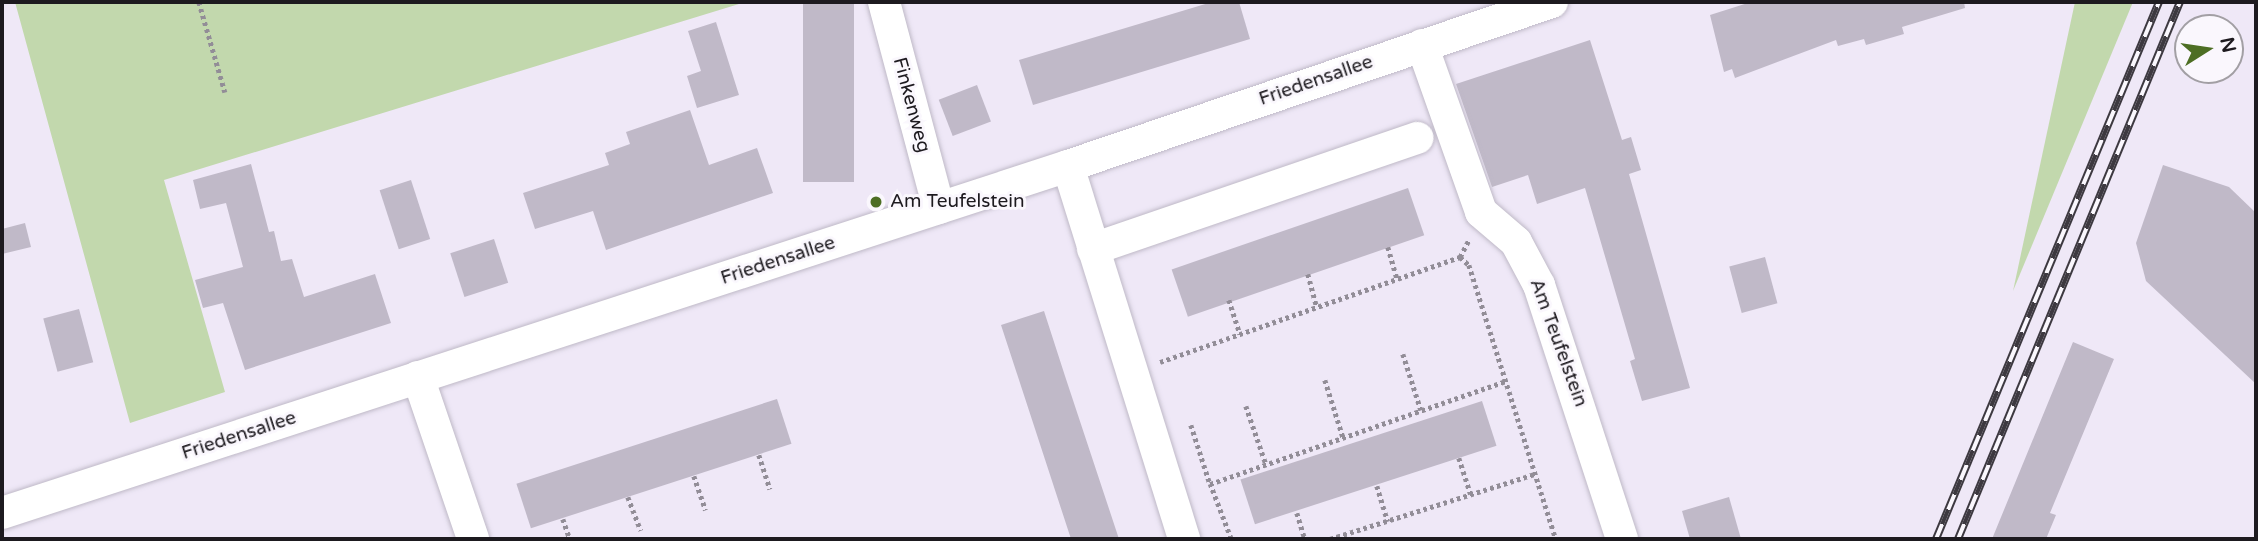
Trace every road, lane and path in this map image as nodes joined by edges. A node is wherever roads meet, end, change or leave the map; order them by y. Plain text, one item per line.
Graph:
1 (199, 2) edge
2 (884, 2) edge
3 (1552, 2) edge
4 (1422, 45) junction
5 (225, 93) dead end
6 (1418, 138) dead end
7 (1068, 166) junction
8 (939, 208) junction
9 (1481, 212) junction
10 (1388, 247) dead end
11 (1093, 248) junction
12 (1460, 257) junction
13 (1308, 274) dead end
14 (1396, 279) junction
15 (1229, 300) dead end
16 (1317, 307) junction
17 (1240, 334) junction
18 (1403, 354) dead end
19 (1130, 373) junction
20 (418, 377) junction
21 (1325, 380) dead end
22 (1506, 381) junction
23 (1246, 406) dead end
24 (1421, 410) junction
25 (1191, 425) dead end
26 (1343, 437) junction
27 (759, 455) dead end
28 (1459, 458) dead end
29 (1266, 464) junction
30 (1535, 474) junction
31 (694, 476) dead end
32 (1210, 484) junction
33 (1377, 486) dead end
34 (770, 488) dead end
35 (1471, 494) junction
36 (628, 498) dead end
37 (706, 510) dead end
38 (2, 513) edge
39 (1297, 513) dead end
40 (563, 519) dead end
41 (1388, 521) junction
42 (641, 531) dead end
43 (473, 539) edge
44 (570, 539) edge
45 (1184, 539) edge
46 (1231, 539) edge
47 (1306, 539) edge
48 (1330, 539) edge
49 (1556, 539) edge
50 (1622, 539) edge

1 - 5 path
2 - 8 street, Finkenweg
3 - 4 street, Friedensallee
4 - 7 street, Friedensallee
4 - 9 street, Am Teufelstein
6 - 11 street
7 - 8 street, Friedensallee
7 - 11 street
8 - 20 street, Friedensallee
9 - 12 path
9 - 50 street, Am Teufelstein
10 - 14 path
11 - 19 street
12 - 14 path
12 - 22 path
13 - 16 path
14 - 16 path
15 - 17 path
16 - 17 path
17 - 19 path
18 - 24 path
19 - 45 street
20 - 38 street, Friedensallee
20 - 43 street
21 - 26 path
22 - 24 path
22 - 30 path
23 - 29 path
24 - 26 path
25 - 32 path
26 - 29 path
27 - 34 path
28 - 35 path
29 - 32 path
30 - 35 path
30 - 49 path
31 - 37 path
32 - 46 path
33 - 41 path
35 - 41 path
36 - 42 path
39 - 47 path
40 - 44 path
41 - 48 path

